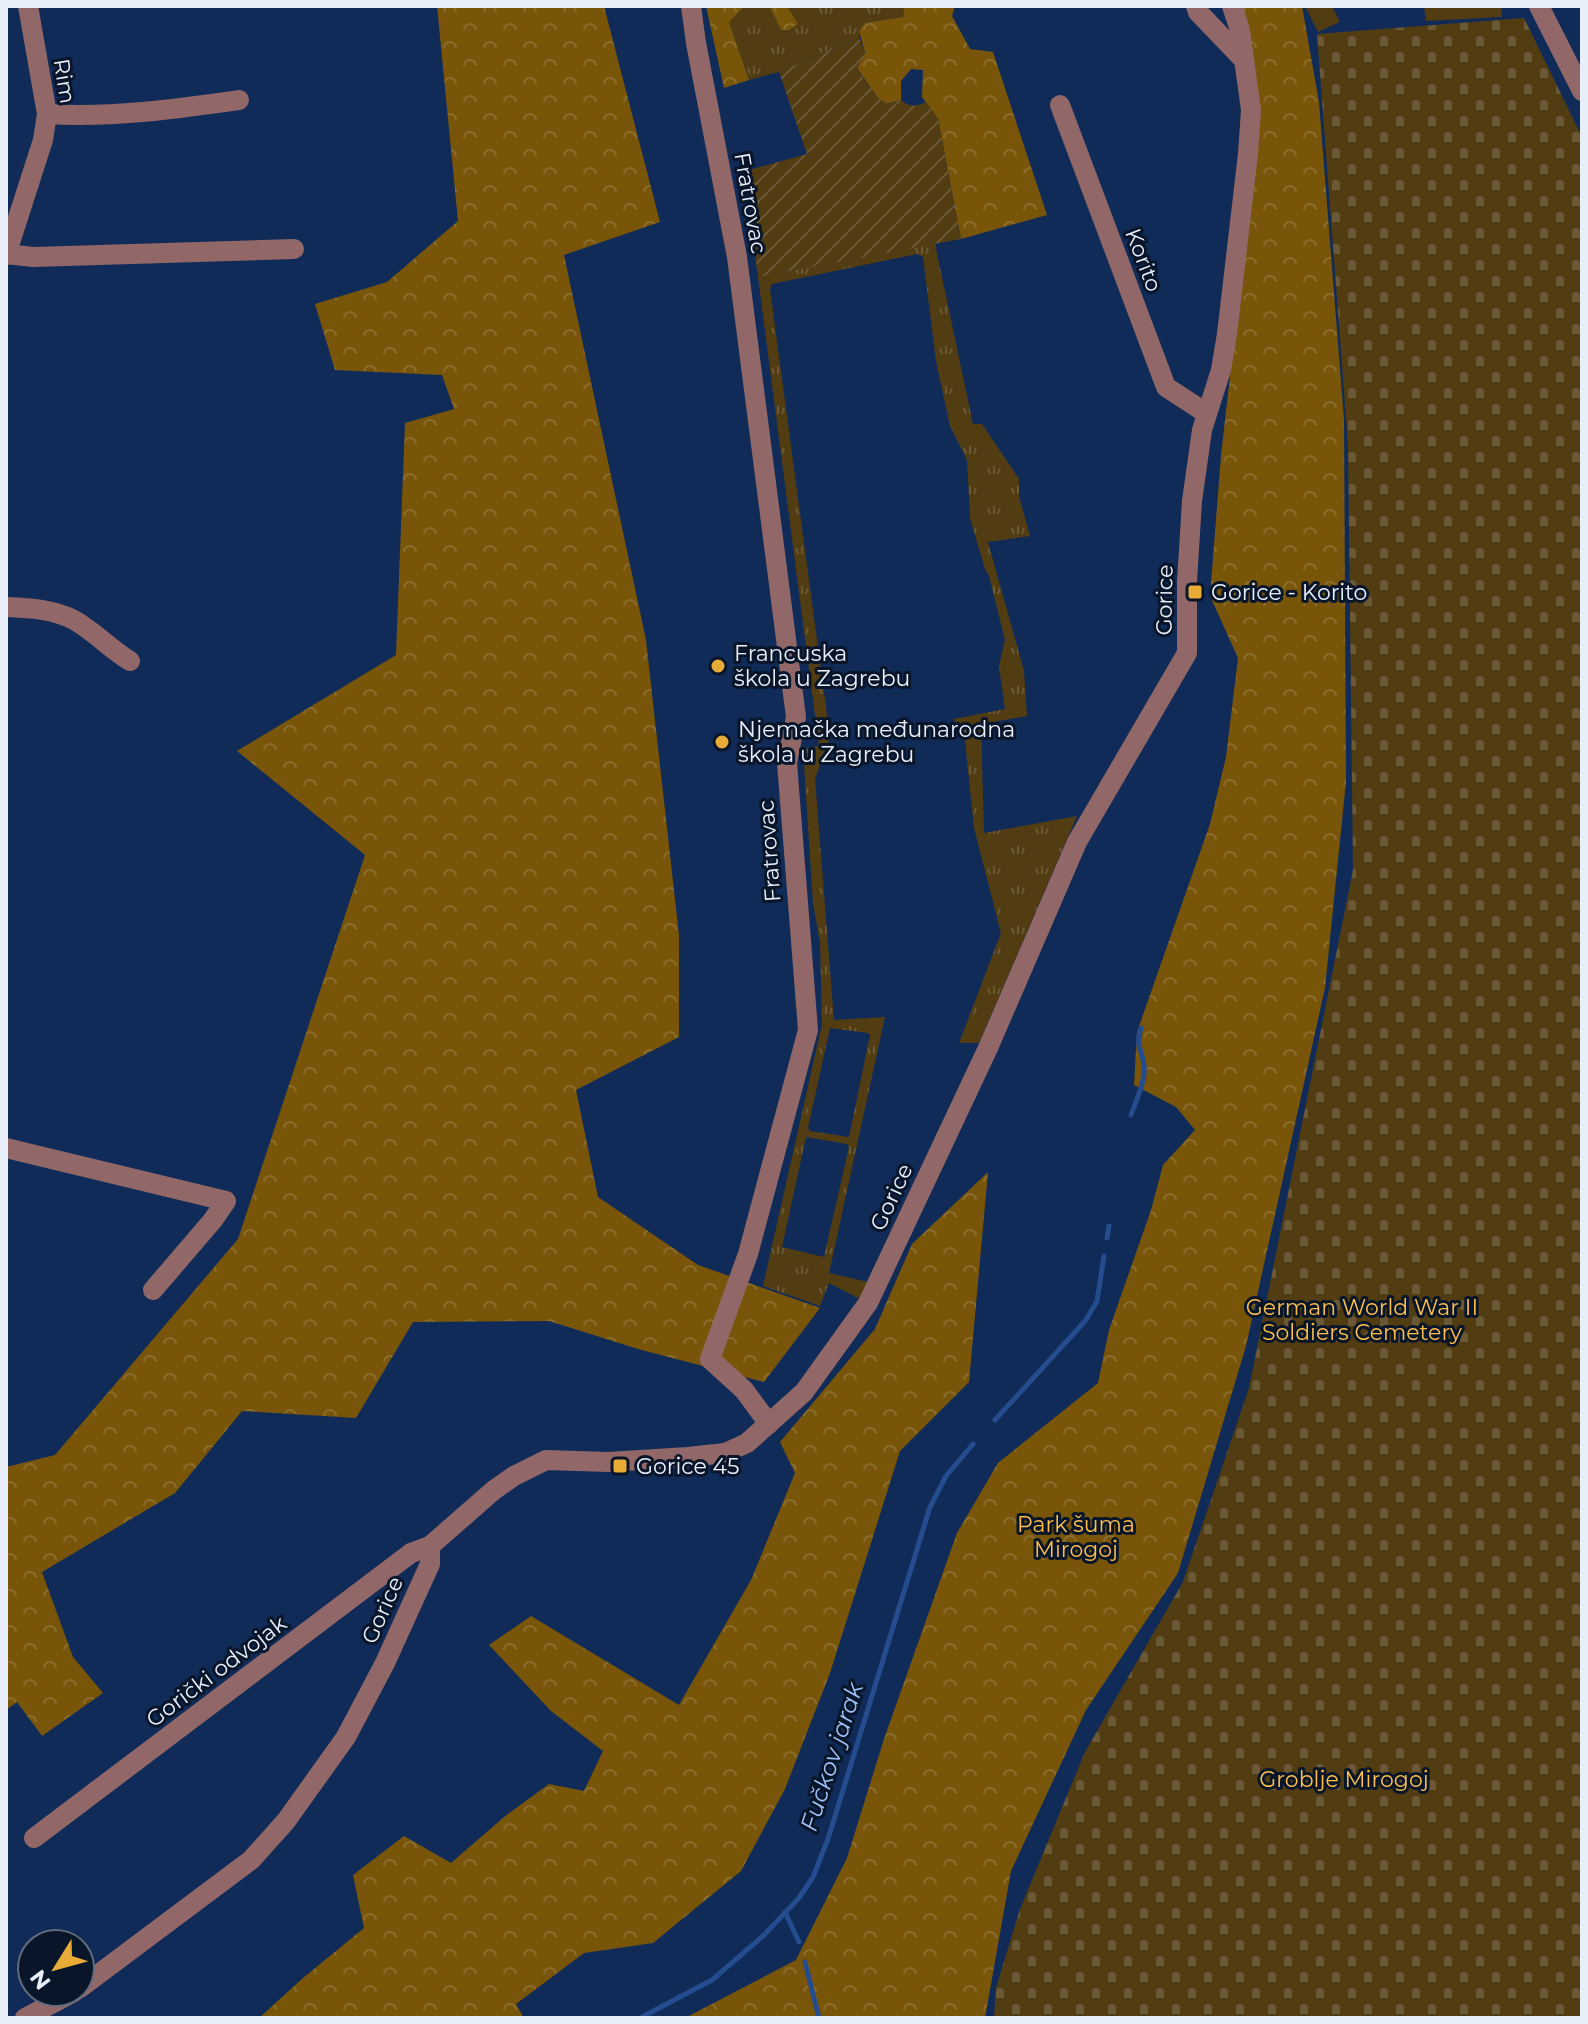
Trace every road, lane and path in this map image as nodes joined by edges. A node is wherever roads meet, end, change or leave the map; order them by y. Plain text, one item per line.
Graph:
1 (28, 6) edge
2 (691, 6) edge
3 (1196, 6) edge
4 (1232, 6) edge
5 (1539, 6) edge
6 (1243, 59) junction
7 (1582, 91) edge
8 (239, 100) dead end
9 (1060, 105) dead end
10 (47, 114) junction
11 (294, 249) dead end
12 (6, 254) edge
13 (1206, 413) junction
14 (6, 607) edge
15 (130, 661) dead end
16 (6, 1148) edge
17 (153, 1290) dead end
18 (769, 1424) junction
19 (430, 1546) junction
20 (34, 1838) dead end
21 (96, 1976) edge
22 (44, 2008) edge
23 (25, 2018) edge

1 - 10 street, Rim
2 - 18 street, Fratrovac
3 - 6 street
4 - 6 street, Gorice
5 - 7 street
6 - 13 street, Gorice
8 - 10 street
9 - 13 street, Korito
10 - 12 street, Rim
11 - 12 street
13 - 18 street, Gorice
14 - 15 street
16 - 17 street
18 - 19 street, Gorice
19 - 20 street, Gorički odvojak
19 - 21 street, Gorice
22 - 23 street

